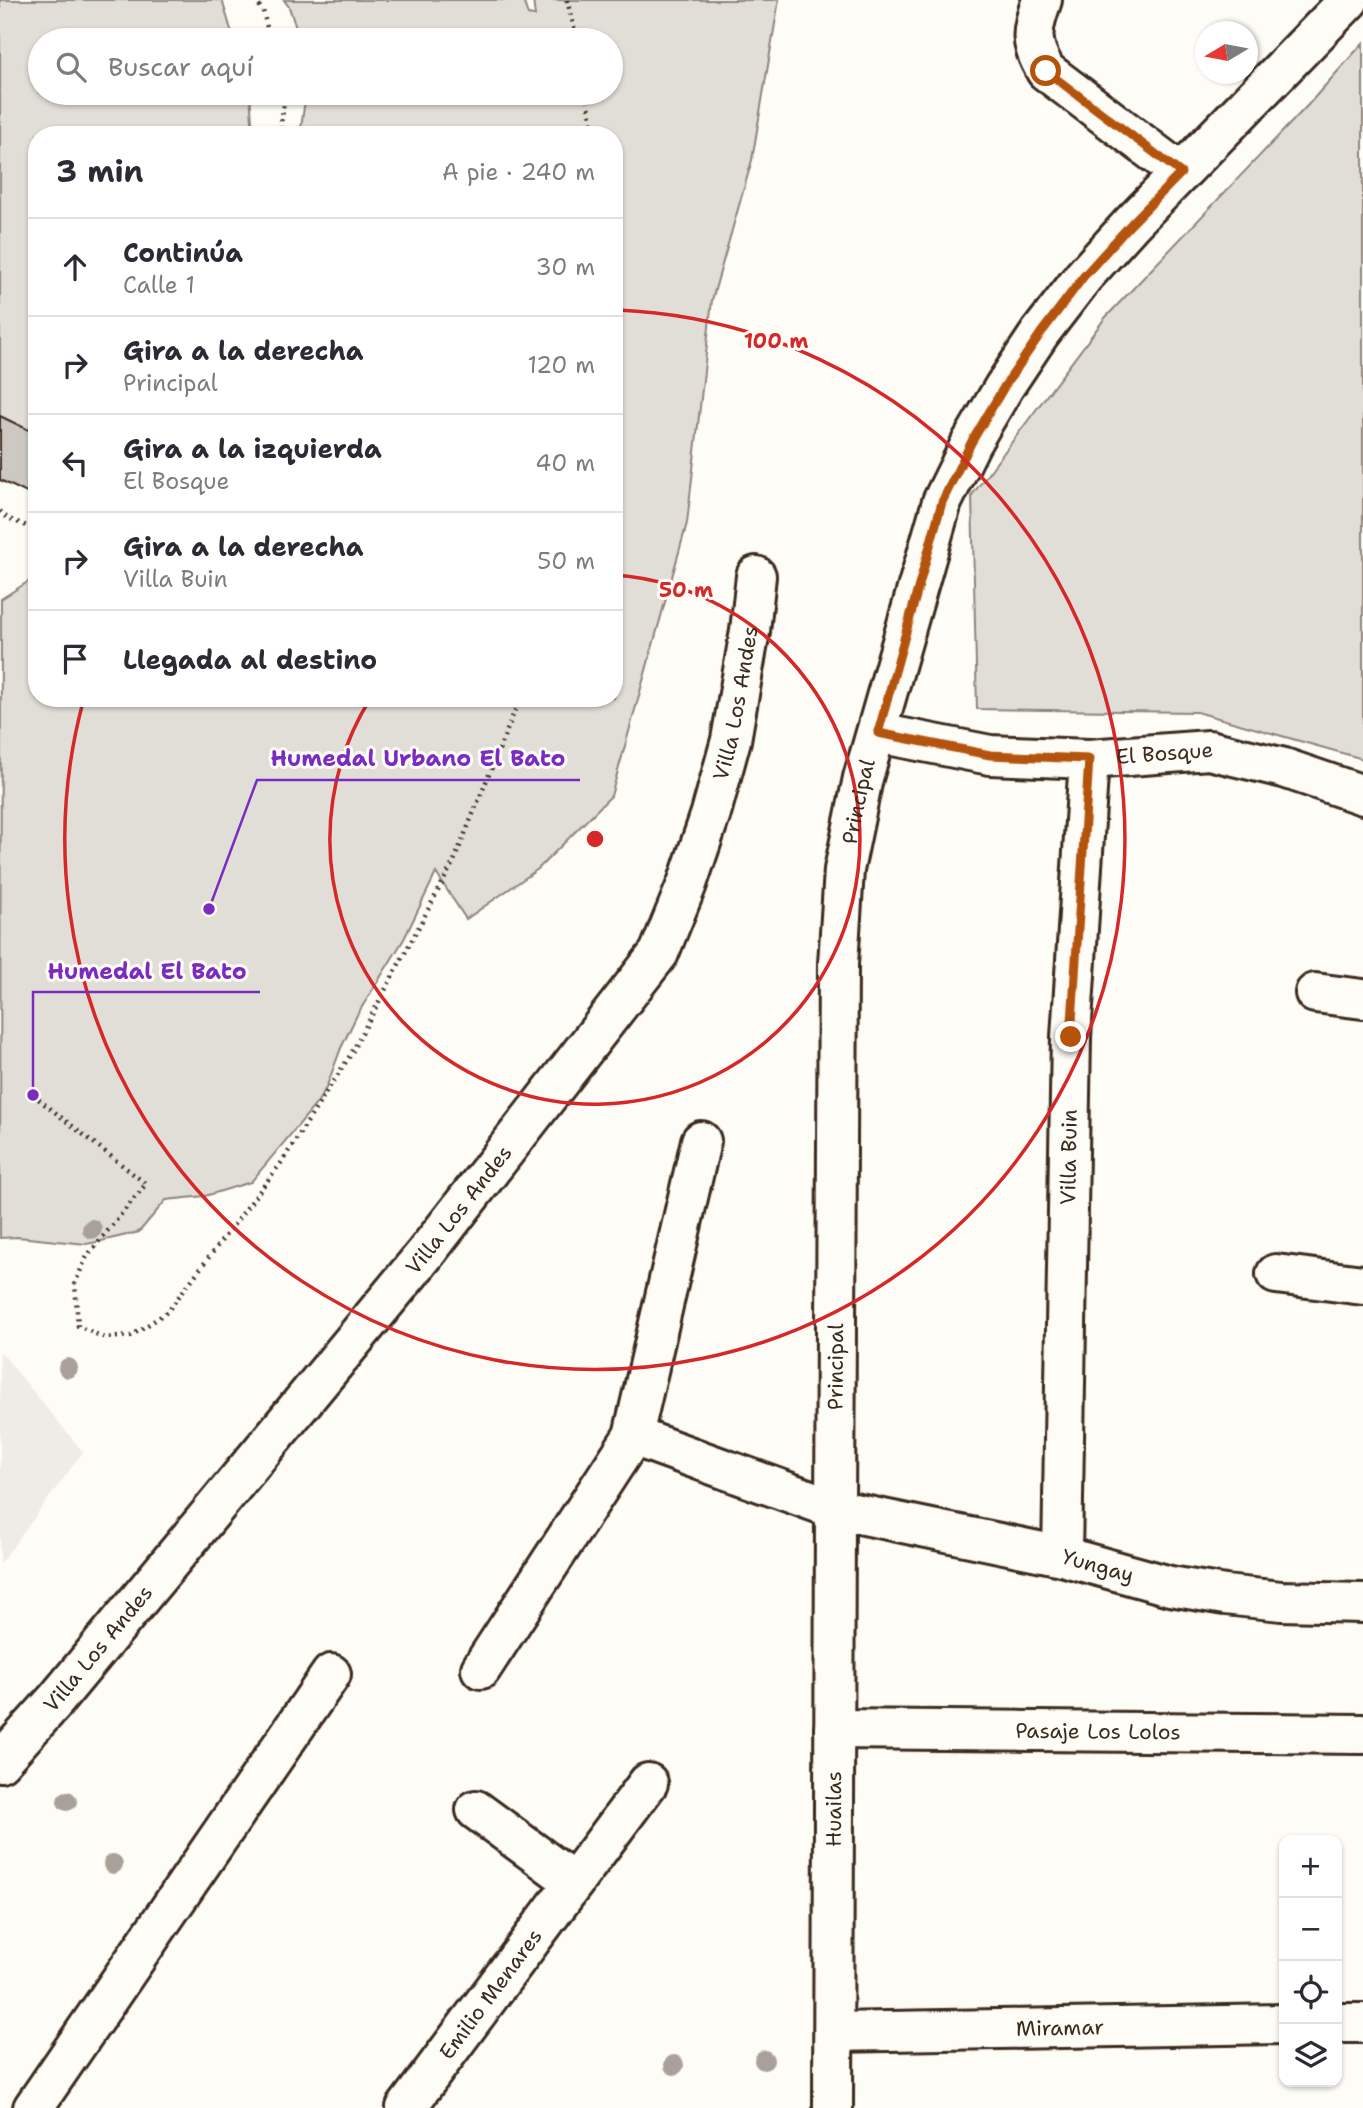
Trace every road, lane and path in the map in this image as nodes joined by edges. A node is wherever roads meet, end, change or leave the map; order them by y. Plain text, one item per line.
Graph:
1 (255, 0) edge
2 (567, 0) edge
3 (1042, 0) edge
4 (1349, 0) edge
5 (267, 28) edge
6 (574, 28) edge
7 (284, 105) edge
8 (589, 105) edge
9 (280, 126) edge
10 (592, 126) edge
11 (1181, 173) junction
12 (0, 511) edge
13 (28, 526) edge
14 (756, 576) dead end
15 (516, 707) edge
16 (878, 733) junction
17 (1089, 759) junction
18 (1363, 795) edge
19 (1315, 993) dead end
20 (1363, 999) edge
21 (33, 1096) dead end
22 (701, 1141) dead end
23 (1276, 1274) dead end
24 (1363, 1285) edge
25 (633, 1436) junction
26 (835, 1509) junction
27 (1062, 1556) junction
28 (1363, 1603) edge
29 (481, 1669) dead end
30 (331, 1674) dead end
31 (834, 1729) junction
32 (1363, 1734) edge
33 (0, 1762) edge
34 (648, 1783) dead end
35 (476, 1810) dead end
36 (575, 1882) junction
37 (1342, 2023) edge
38 (1363, 2023) edge
39 (1279, 2024) edge
40 (834, 2032) junction
41 (33, 2108) edge
42 (406, 2108) edge
43 (834, 2108) edge

1 - 5 path
2 - 6 path
3 - 11 street
4 - 11 street, Principal
7 - 9 path
8 - 10 path
11 - 16 street, Principal
12 - 13 path
14 - 33 street, Villa Los Andes
15 - 21 path
16 - 17 street, El Bosque
16 - 26 street, Principal
17 - 18 street, El Bosque
17 - 27 street, Villa Buin
19 - 20 street
22 - 25 street
23 - 24 street
25 - 26 street, Yungay
25 - 29 street
26 - 27 street, Yungay
26 - 31 street, Huailas
27 - 28 street, Yungay
30 - 41 street
31 - 32 street, Pasaje Los Lolos
31 - 40 street, Huailas
34 - 36 street, Emilio Menares
35 - 36 street
36 - 42 street, Emilio Menares
37 - 38 street
39 - 40 street, Miramar
40 - 43 street, Huailas

